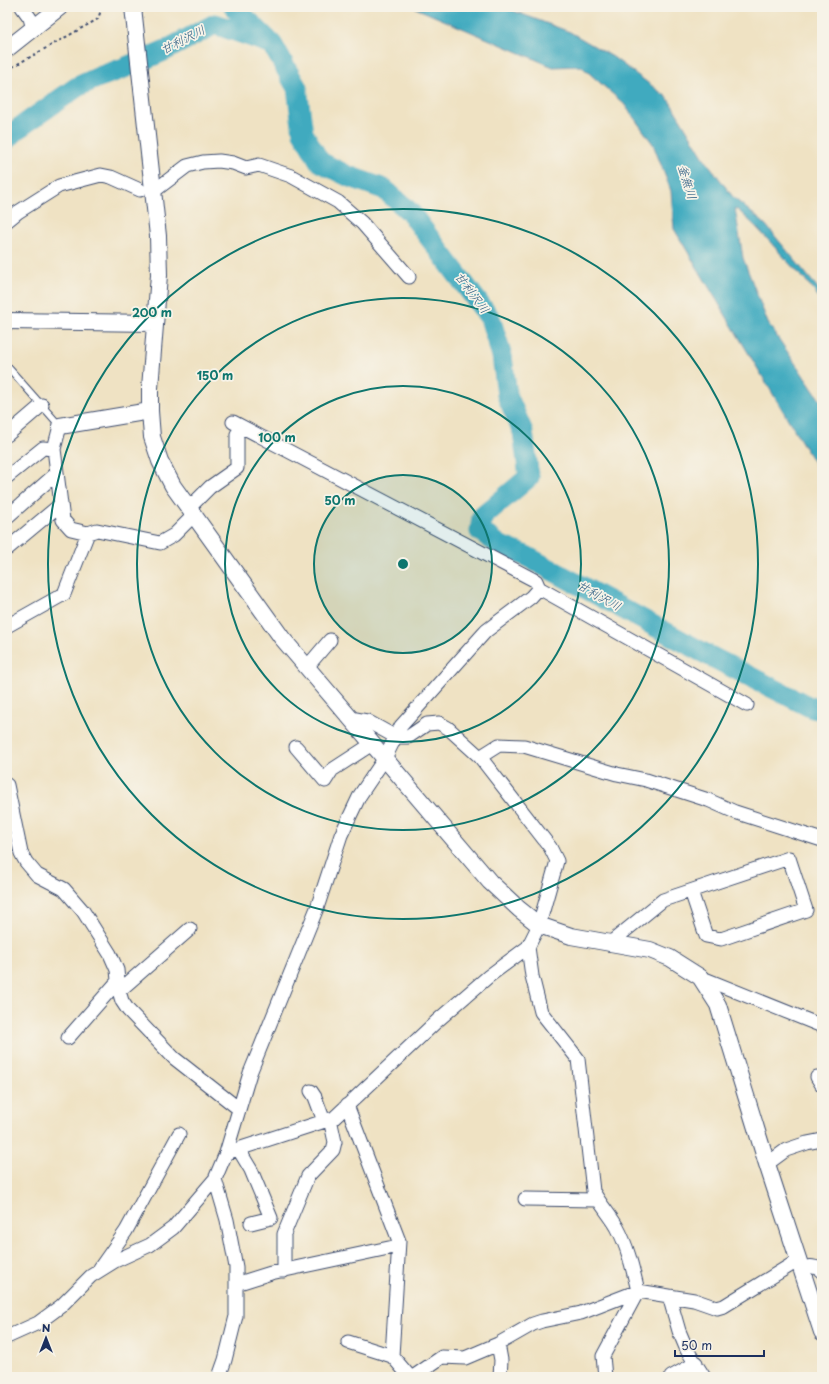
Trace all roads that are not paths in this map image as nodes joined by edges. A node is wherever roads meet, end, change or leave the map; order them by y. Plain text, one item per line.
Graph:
1 (22, 7) edge
2 (60, 7) edge
3 (133, 7) edge
4 (33, 29) junction
5 (7, 48) edge
6 (158, 188) dead end
7 (140, 190) dead end
8 (7, 221) edge
9 (409, 277) dead end
10 (9, 323) edge
11 (155, 323) junction
12 (7, 366) edge
13 (42, 405) junction
14 (150, 411) junction
15 (60, 426) junction
16 (7, 435) edge
17 (54, 449) junction
18 (57, 474) junction
19 (7, 477) edge
20 (61, 504) junction
21 (191, 512) junction
22 (7, 517) edge
23 (88, 533) junction
24 (7, 549) edge
25 (540, 588) junction
26 (7, 626) edge
27 (330, 640) dead end
28 (306, 667) junction
29 (747, 705) dead end
30 (350, 718) junction
31 (396, 737) junction
32 (372, 744) junction
33 (296, 747) dead end
34 (480, 756) junction
35 (385, 758) junction
36 (7, 785) edge
37 (822, 840) edge
38 (691, 890) junction
39 (539, 925) junction
40 (190, 929) dead end
41 (609, 944) junction
42 (528, 947) junction
43 (700, 977) junction
44 (118, 986) junction
45 (822, 1026) edge
46 (68, 1038) dead end
47 (311, 1091) dead end
48 (347, 1105) junction
49 (239, 1109) junction
50 (327, 1120) junction
51 (179, 1134) dead end
52 (822, 1140) edge
53 (233, 1152) junction
54 (767, 1164) junction
55 (215, 1179) junction
56 (525, 1199) dead end
57 (598, 1200) junction
58 (251, 1223) dead end
59 (398, 1246) junction
60 (800, 1264) junction
61 (284, 1271) junction
62 (97, 1272) junction
63 (822, 1272) edge
64 (236, 1284) junction
65 (638, 1291) junction
66 (669, 1296) junction
67 (822, 1332) edge
68 (7, 1337) edge
69 (348, 1342) dead end
70 (498, 1344) junction
71 (392, 1356) junction
72 (696, 1363) junction
73 (219, 1377) edge
74 (410, 1377) edge
75 (413, 1377) edge
76 (500, 1377) edge
77 (606, 1377) edge
78 (671, 1377) edge
79 (704, 1377) edge

1 - 4 street
2 - 4 street
3 - 11 street
4 - 5 street
6 - 9 street
7 - 8 street
10 - 11 street
11 - 14 street
12 - 13 lane
13 - 15 lane
13 - 16 street
14 - 15 street
14 - 21 street
15 - 17 street
17 - 18 street
17 - 19 street
18 - 20 street
18 - 22 street
20 - 23 street
20 - 24 street
21 - 23 street
21 - 25 street
21 - 28 street
23 - 26 street
25 - 29 street
25 - 31 street
27 - 28 street
28 - 30 street
30 - 31 street
30 - 32 street
31 - 34 street
31 - 35 street
32 - 33 street
32 - 35 street
34 - 37 street
34 - 39 street
35 - 39 street
35 - 49 street
36 - 44 street
38 - 38 street
38 - 41 street
39 - 41 street
39 - 42 street
40 - 44 street
41 - 43 street
42 - 48 street
42 - 57 street
43 - 45 street
43 - 54 street
44 - 46 street
44 - 49 street
47 - 50 street
48 - 50 street
48 - 59 street
49 - 53 street
50 - 53 street
50 - 61 street
51 - 62 street
52 - 54 street
53 - 55 street
53 - 58 street
54 - 60 street
55 - 62 street
55 - 64 street
56 - 57 street
57 - 65 street
59 - 61 street
59 - 71 street
60 - 63 street
60 - 66 street
60 - 67 street
61 - 64 street
62 - 68 street
64 - 73 street
65 - 66 street
65 - 70 street
65 - 77 street
66 - 72 street
69 - 71 street
70 - 75 street
70 - 76 street
71 - 74 street
72 - 78 street
72 - 79 street

